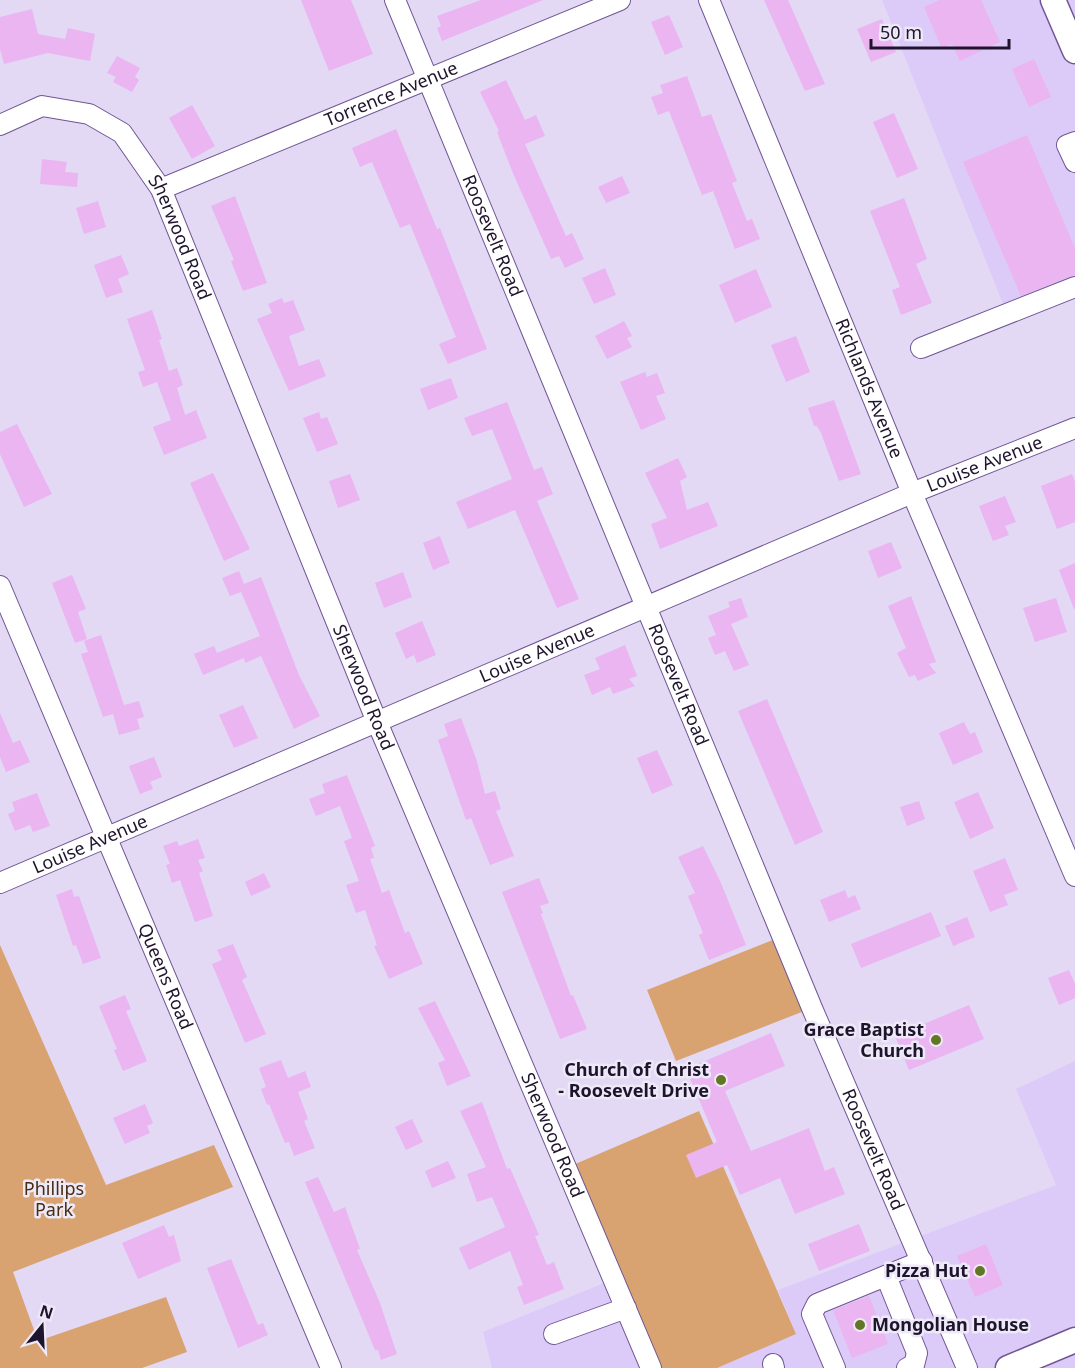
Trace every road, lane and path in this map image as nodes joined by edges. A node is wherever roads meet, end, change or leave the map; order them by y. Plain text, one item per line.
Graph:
1 (394, 0) edge
2 (620, 0) edge
3 (710, 0) edge
4 (1053, 0) edge
5 (1075, 51) edge
6 (429, 81) junction
7 (0, 125) edge
8 (1075, 142) edge
9 (1075, 162) edge
10 (161, 189) junction
11 (1075, 287) edge
12 (921, 348) dead end
13 (1075, 428) edge
14 (912, 493) junction
15 (0, 586) edge
16 (645, 607) junction
17 (377, 722) junction
18 (109, 838) junction
19 (1075, 876) edge
20 (0, 883) edge
21 (922, 1262) junction
22 (886, 1276) junction
23 (626, 1308) junction
24 (554, 1334) dead end
25 (1075, 1340) edge
26 (912, 1367) edge
27 (331, 1368) edge
28 (651, 1368) edge
29 (835, 1368) edge
30 (967, 1368) edge
31 (1008, 1368) edge

1 - 6 street, Roosevelt Road
2 - 6 street, Torrence Avenue
3 - 14 street, Richlands Avenue
4 - 5 main road
6 - 10 street, Torrence Avenue
6 - 16 street, Roosevelt Road
7 - 10 street, Sherwood Road
8 - 9 street
10 - 17 street, Sherwood Road
11 - 12 street
13 - 14 street, Louise Avenue
14 - 16 street, Louise Avenue
14 - 19 street, Richlands Avenue
15 - 18 street, Queens Road
16 - 17 street, Louise Avenue
16 - 21 street, Roosevelt Road
17 - 18 street, Louise Avenue
17 - 23 street, Sherwood Road
18 - 20 street, Louise Avenue
18 - 27 street, Queens Road
21 - 22 street
21 - 30 street, Roosevelt Road
22 - 26 street
22 - 29 street
23 - 24 street
23 - 28 street, Sherwood Road
25 - 31 main road

